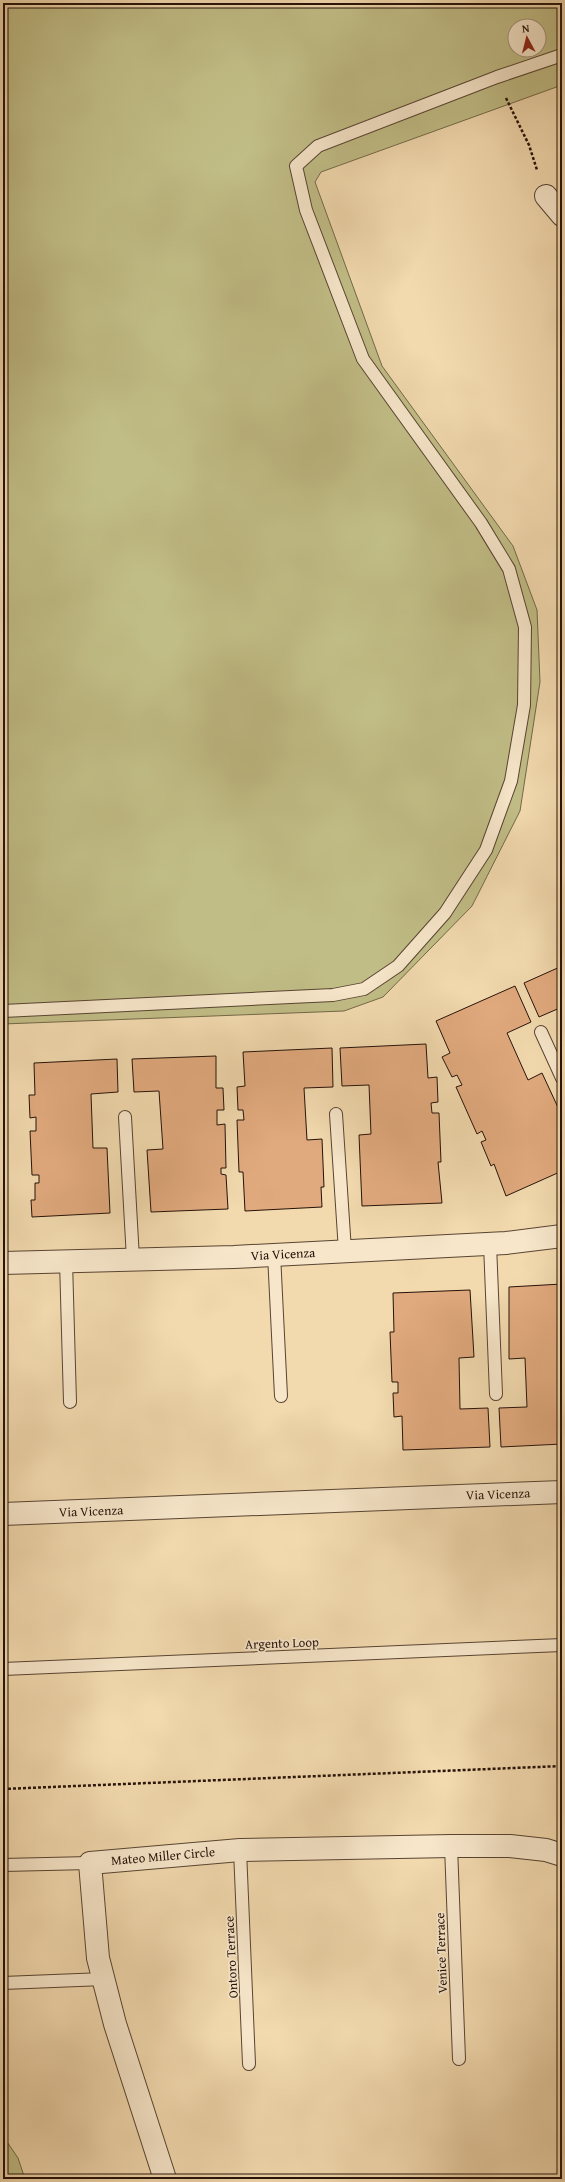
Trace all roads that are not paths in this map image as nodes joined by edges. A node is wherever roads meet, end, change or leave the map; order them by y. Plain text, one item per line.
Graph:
1 (562, 55) edge
2 (546, 196) road end
3 (562, 215) edge
4 (3, 1011) edge
5 (541, 1032) dead end
6 (562, 1078) edge
7 (336, 1114) dead end
8 (125, 1117) dead end
9 (562, 1236) edge
10 (490, 1244) junction
11 (345, 1251) junction
12 (274, 1254) junction
13 (133, 1259) junction
14 (66, 1261) junction
15 (3, 1263) edge
16 (496, 1394) dead end
17 (281, 1396) dead end
18 (70, 1402) dead end
19 (562, 1492) edge
20 (3, 1514) edge
21 (562, 1645) edge
22 (3, 1669) edge
23 (451, 1846) junction
24 (240, 1850) junction
25 (562, 1856) edge
26 (90, 1863) junction
27 (3, 1865) edge
28 (104, 1979) junction
29 (3, 1983) edge
30 (459, 2059) dead end
31 (249, 2064) dead end
32 (165, 2179) edge

1 - 4 lane
2 - 3 street
5 - 6 lane
7 - 11 lane
8 - 13 lane
9 - 10 street, Via Vicenza
10 - 11 street, Via Vicenza
10 - 16 lane
11 - 12 street, Via Vicenza
12 - 13 street, Via Vicenza
12 - 17 lane
13 - 14 street, Via Vicenza
14 - 15 street, Via Vicenza
14 - 18 lane
19 - 20 street, Via Vicenza
21 - 22 lane, Argento Loop
23 - 24 street, Mateo Miller Circle
23 - 25 street, Mateo Miller Circle
23 - 30 lane, Venice Terrace
24 - 26 street, Mateo Miller Circle
24 - 31 lane, Ontoro Terrace
26 - 27 lane
26 - 28 street
28 - 29 lane
28 - 32 street

